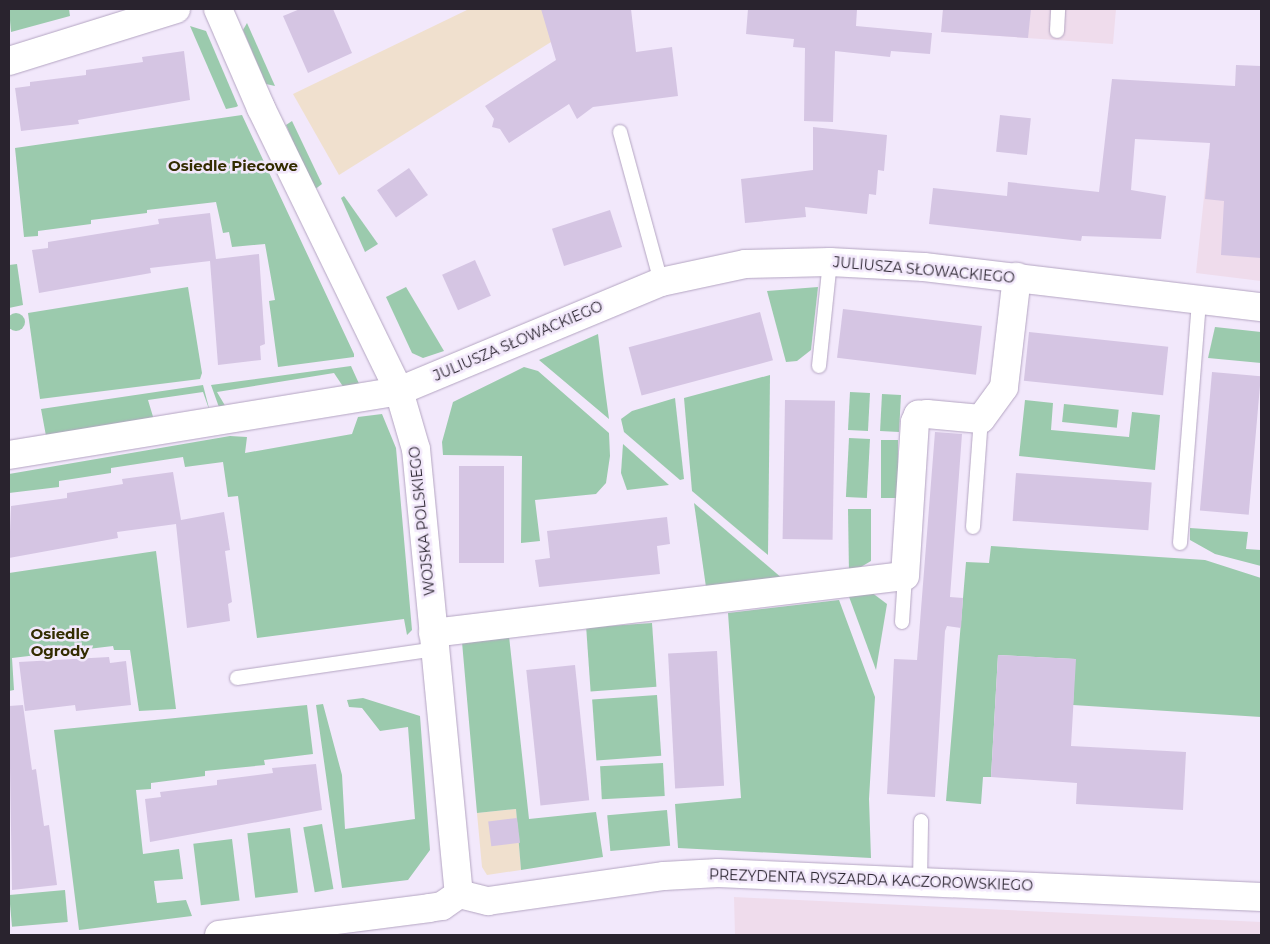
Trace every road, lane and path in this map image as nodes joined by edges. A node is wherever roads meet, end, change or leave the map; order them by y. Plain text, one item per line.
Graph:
1 (176, 9) edge
2 (218, 9) edge
3 (1058, 9) edge
4 (124, 16) edge
5 (1057, 31) dead end
6 (9, 61) edge
7 (620, 132) dead end
8 (830, 262) junction
9 (1017, 278) junction
10 (661, 282) junction
11 (1199, 300) junction
12 (1261, 307) edge
13 (819, 366) dead end
14 (399, 392) junction
15 (981, 419) junction
16 (9, 455) edge
17 (973, 527) dead end
18 (1180, 543) dead end
19 (905, 576) junction
20 (902, 622) dead end
21 (434, 641) junction
22 (237, 678) dead end
23 (921, 821) dead end
24 (920, 881) junction
25 (459, 894) junction
26 (1261, 897) edge
27 (219, 935) edge

1 - 4 street
2 - 14 street, WOJSKA POLSKIEGO
3 - 5 lane
4 - 6 street
7 - 10 lane
8 - 9 street, JULIUSZA SŁOWACKIEGO
8 - 10 street, JULIUSZA SŁOWACKIEGO
8 - 13 lane
9 - 11 street, JULIUSZA SŁOWACKIEGO
9 - 15 street
10 - 14 street, JULIUSZA SŁOWACKIEGO
11 - 12 street, JULIUSZA SŁOWACKIEGO
11 - 18 lane
14 - 16 street, JULIUSZA SŁOWACKIEGO
14 - 21 street, WOJSKA POLSKIEGO
15 - 17 lane
15 - 19 street
19 - 20 lane
19 - 21 street
21 - 22 lane
21 - 25 street, WOJSKA POLSKIEGO
23 - 24 lane
24 - 25 street, PREZYDENTA RYSZARDA KACZOROWSKIEGO
24 - 26 street, PREZYDENTA RYSZARDA KACZOROWSKIEGO
25 - 27 street

